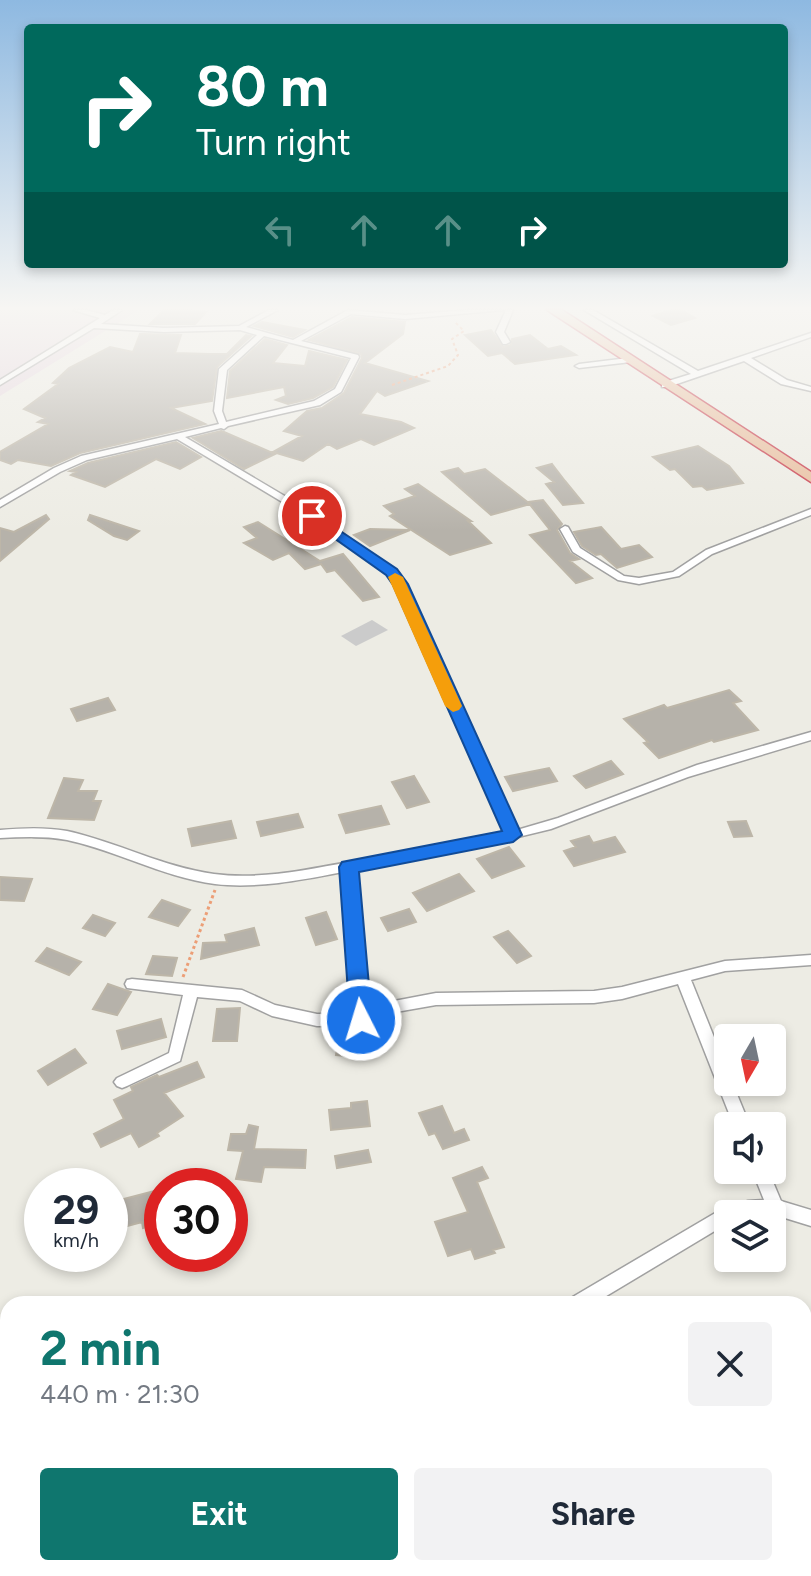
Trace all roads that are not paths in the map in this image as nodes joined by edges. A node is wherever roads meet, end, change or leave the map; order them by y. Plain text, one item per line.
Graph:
1 (221, 384) edge
2 (341, 384) edge
3 (669, 384) edge
4 (790, 384) edge
5 (665, 385) joint
6 (811, 389) edge
7 (224, 427) junction
8 (180, 437) junction
9 (811, 478) edge
10 (2, 500) edge
11 (811, 512) edge
12 (565, 529) dead end
13 (811, 736) edge
14 (0, 834) edge
15 (513, 835) junction
16 (349, 867) junction
17 (811, 960) edge
18 (682, 976) junction
19 (132, 984) dead end
20 (191, 990) junction
21 (361, 1020) junction
22 (122, 1082) dead end
23 (736, 1112) edge
24 (786, 1210) edge
25 (811, 1218) edge
26 (714, 1222) edge
27 (590, 1296) edge

1 - 7 street
2 - 7 street
3 - 5 street
4 - 6 street
5 - 9 highway
7 - 8 street
8 - 10 street
8 - 15 street
11 - 12 street
13 - 15 street
14 - 16 street
15 - 16 street
16 - 21 street
17 - 18 street
18 - 21 street
18 - 23 street
19 - 20 street
20 - 21 street
20 - 22 street
24 - 25 street
26 - 27 street

